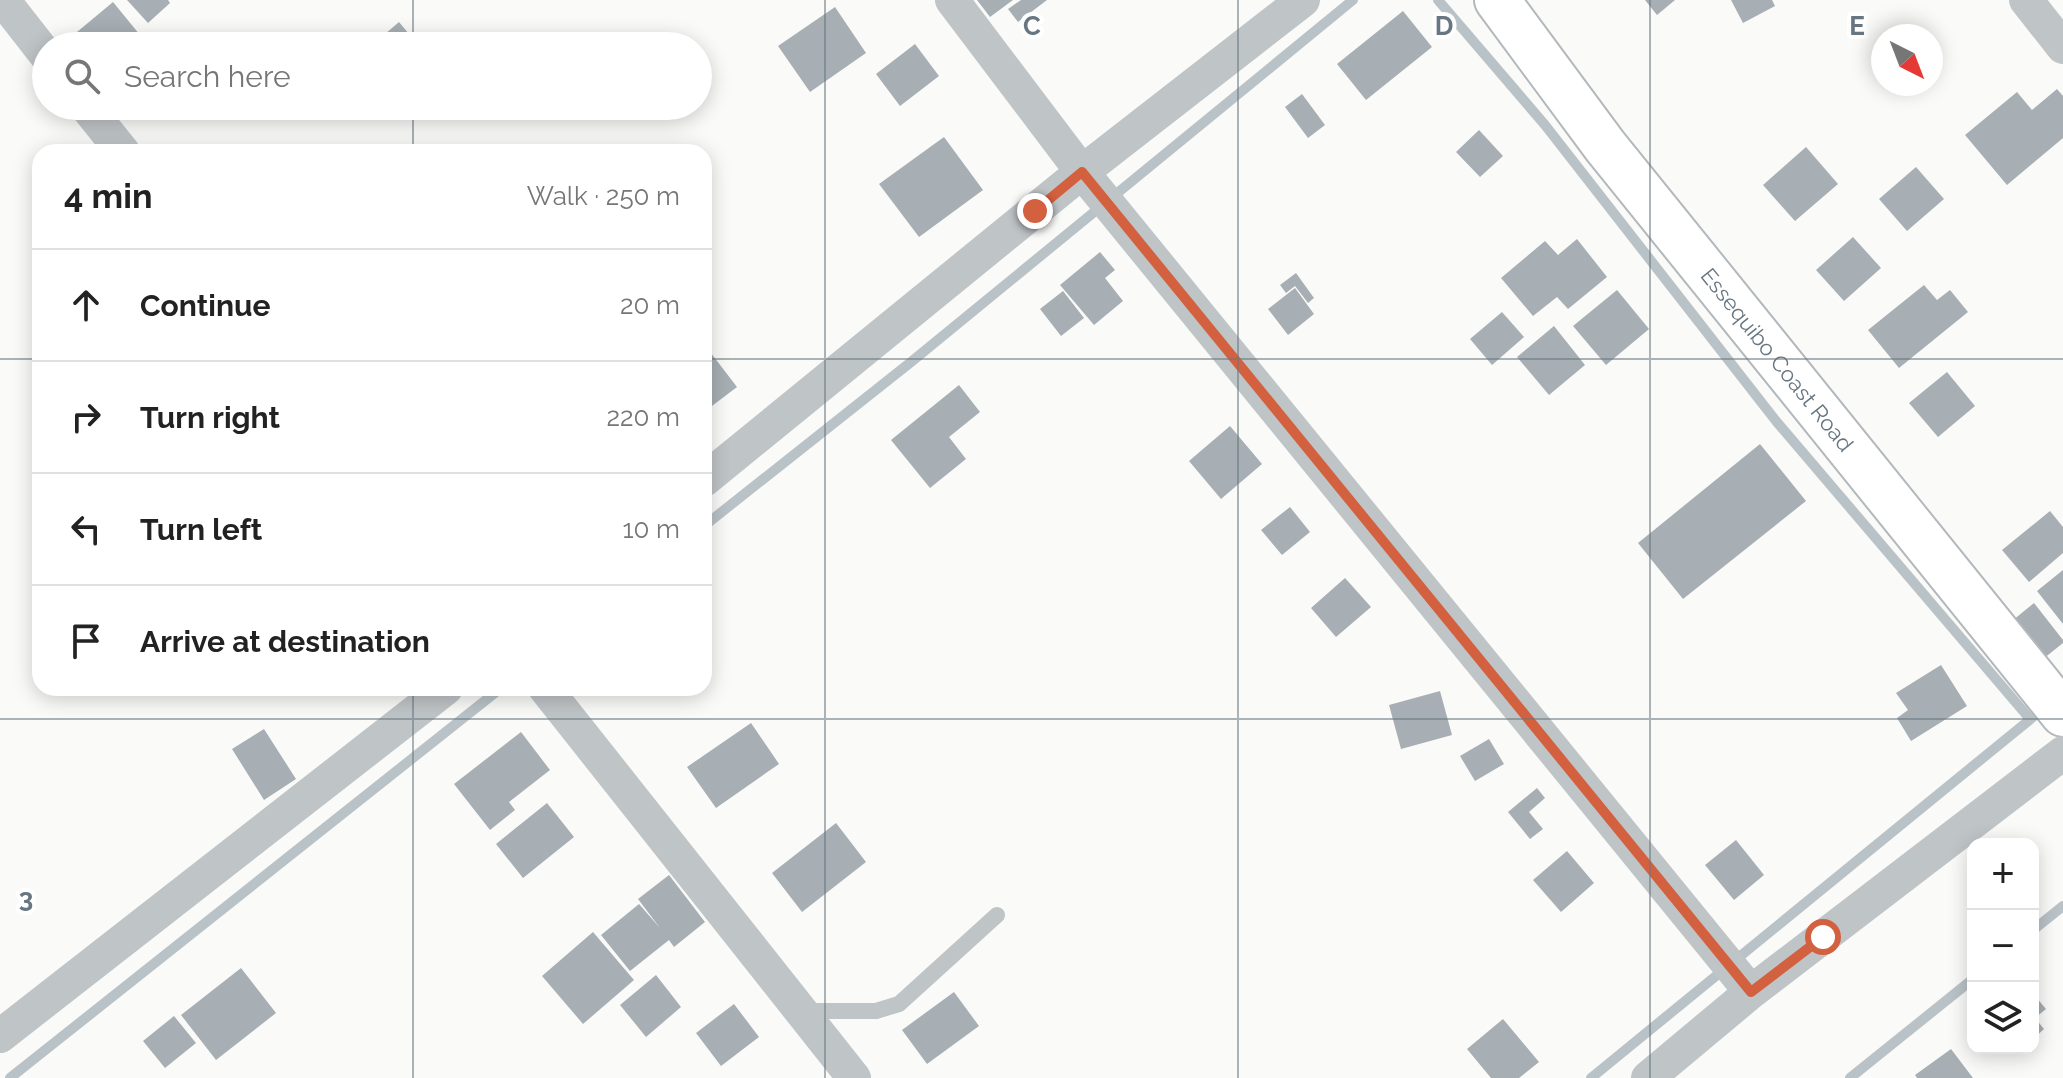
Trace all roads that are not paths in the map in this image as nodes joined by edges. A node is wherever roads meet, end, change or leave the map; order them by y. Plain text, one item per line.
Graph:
1 (3, 0) edge
2 (952, 0) edge
3 (1303, 0) edge
4 (1497, 0) edge
5 (2026, 0) edge
6 (32, 37) edge
7 (2063, 47) edge
8 (97, 120) edge
9 (117, 144) edge
10 (1082, 172) junction
11 (712, 473) edge
12 (436, 696) edge
13 (551, 696) edge
14 (2063, 714) edge
15 (2063, 753) edge
16 (997, 915) dead end
17 (1750, 991) junction
18 (800, 1011) junction
19 (0, 1036) edge
20 (854, 1078) edge
21 (1648, 1078) edge

1 - 6 street
2 - 10 street
3 - 10 street
4 - 14 main road, Essequibo Coast Road
5 - 7 street
8 - 9 street
10 - 11 street
10 - 17 street
12 - 19 street
13 - 18 street
15 - 17 street
16 - 18 lane
17 - 21 street
18 - 20 street

